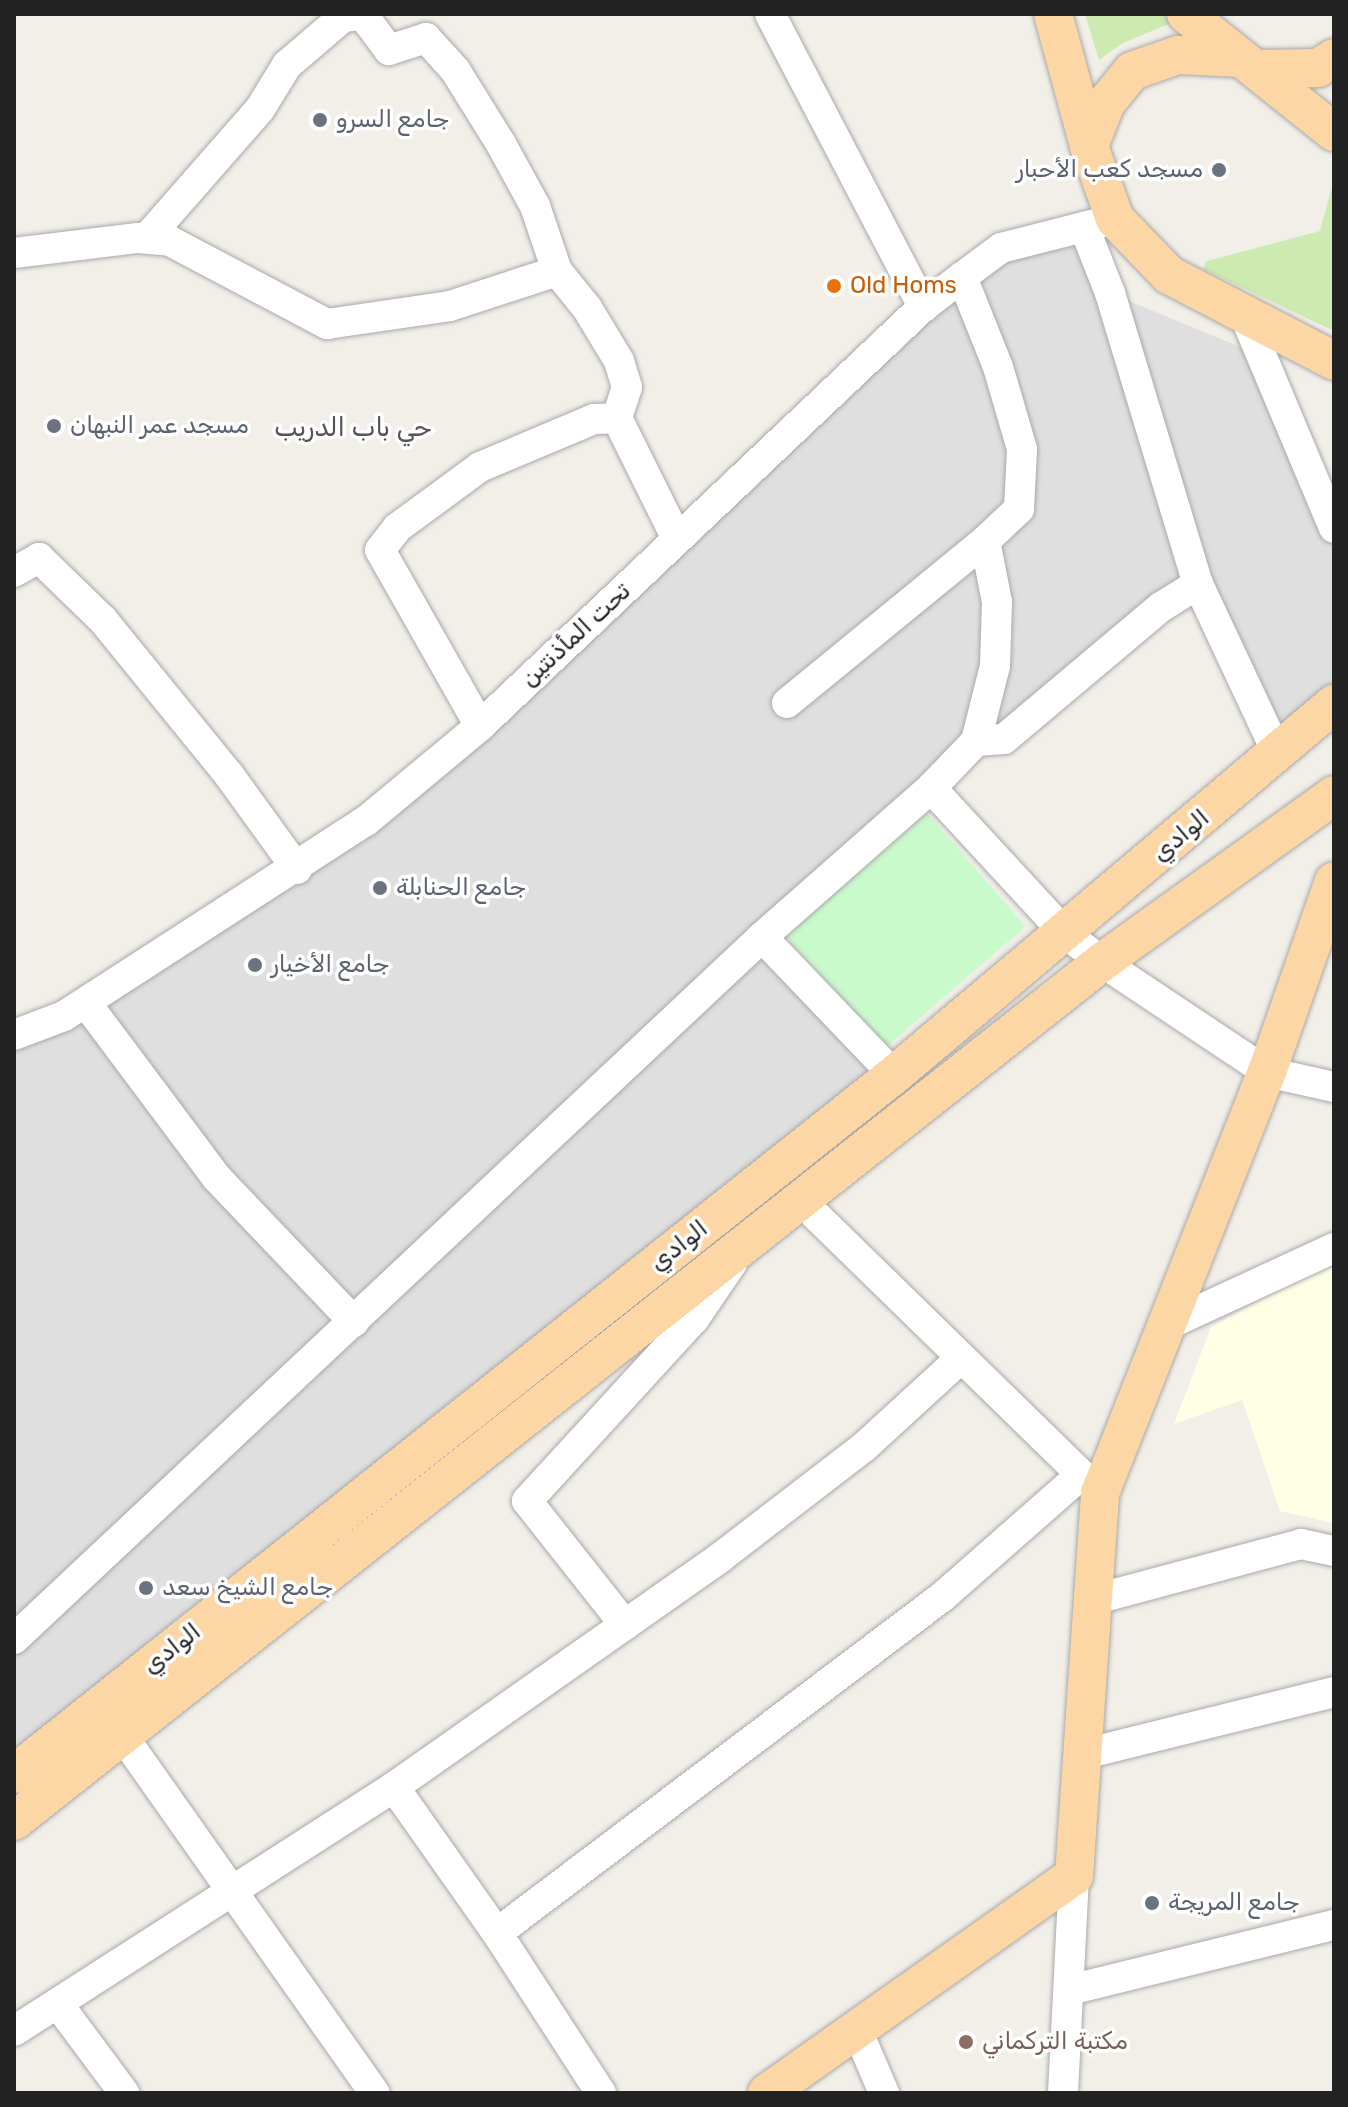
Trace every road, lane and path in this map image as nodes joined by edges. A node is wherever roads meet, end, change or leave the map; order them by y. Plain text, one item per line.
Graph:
1 (770, 14) edge
2 (1053, 14) edge
3 (1189, 15) edge
4 (1334, 58) edge
5 (1249, 64) junction
6 (1334, 132) edge
7 (1089, 146) junction
8 (1099, 223) junction
9 (147, 238) junction
10 (14, 253) edge
11 (557, 271) junction
12 (962, 277) junction
13 (923, 307) junction
14 (1244, 314) junction
15 (1334, 361) edge
16 (617, 418) junction
17 (1334, 528) edge
18 (677, 539) junction
19 (985, 541) junction
20 (14, 572) edge
21 (1198, 584) junction
22 (787, 703) dead end
23 (1331, 721) edge
24 (480, 726) junction
25 (976, 741) junction
26 (1278, 755) junction
27 (931, 788) junction
28 (1334, 795) edge
29 (297, 869) junction
30 (1334, 881) edge
31 (1065, 933) junction
32 (762, 937) junction
33 (1102, 962) junction
34 (86, 1003) junction
35 (14, 1035) edge
36 (1267, 1072) junction
37 (894, 1075) junction
38 (1334, 1087) edge
39 (800, 1200) junction
40 (749, 1239) junction
41 (1334, 1248) edge
42 (354, 1322) junction
43 (1167, 1325) junction
44 (959, 1360) junction
45 (1090, 1484) junction
46 (1334, 1551) edge
47 (1096, 1599) junction
48 (625, 1625) junction
49 (14, 1639) edge
50 (1334, 1692) edge
51 (122, 1735) junction
52 (1084, 1754) junction
53 (14, 1774) edge
54 (394, 1787) junction
55 (14, 1821) edge
56 (1074, 1876) junction
57 (231, 1894) junction
58 (1334, 1925) edge
59 (497, 1933) junction
60 (1069, 1990) junction
61 (58, 2004) junction
62 (857, 2030) junction
63 (14, 2031) edge
64 (124, 2093) edge
65 (375, 2093) edge
66 (601, 2093) edge
67 (767, 2093) edge
68 (884, 2093) edge
69 (1063, 2093) edge

1 - 13 street
2 - 7 main road
3 - 5 main road
4 - 5 main road
5 - 6 main road
5 - 7 main road
7 - 8 main road
8 - 12 street, تحت المأذنتين
8 - 14 main road
8 - 21 street
9 - 10 street
9 - 11 street
9 - 11 street
11 - 16 street
12 - 13 street, تحت المأذنتين
12 - 19 street
13 - 18 street, تحت المأذنتين
14 - 15 main road
14 - 17 street
16 - 18 street
16 - 24 street
18 - 24 street, تحت المأذنتين
19 - 22 street
19 - 25 street
20 - 29 street
21 - 25 street
21 - 26 street
23 - 26 main road, الوادي
24 - 29 street, تحت المأذنتين
25 - 27 street
26 - 31 main road, الوادي
27 - 31 street
27 - 32 street
28 - 33 main road, الوادي
29 - 34 street, تحت المأذنتين
30 - 36 main road
31 - 33 street
31 - 37 main road, الوادي
32 - 37 street
32 - 42 street
33 - 36 street
33 - 39 main road, الوادي
34 - 35 street, تحت المأذنتين
34 - 42 street
36 - 38 street
36 - 43 main road
37 - 53 main road, الوادي
39 - 40 main road, الوادي
39 - 44 street
40 - 48 street
40 - 51 main road, الوادي
41 - 43 street
42 - 49 street
43 - 45 main road
44 - 45 street
44 - 48 street
45 - 47 main road
45 - 59 street
46 - 47 street
47 - 52 main road
48 - 54 street
50 - 52 street
51 - 55 main road, الوادي
51 - 57 street
52 - 56 main road
54 - 57 street
54 - 59 street
56 - 60 street
56 - 62 main road
57 - 61 street
57 - 65 street
58 - 60 street
59 - 66 street
60 - 69 street
61 - 63 street
61 - 64 street
62 - 67 main road
62 - 68 street

